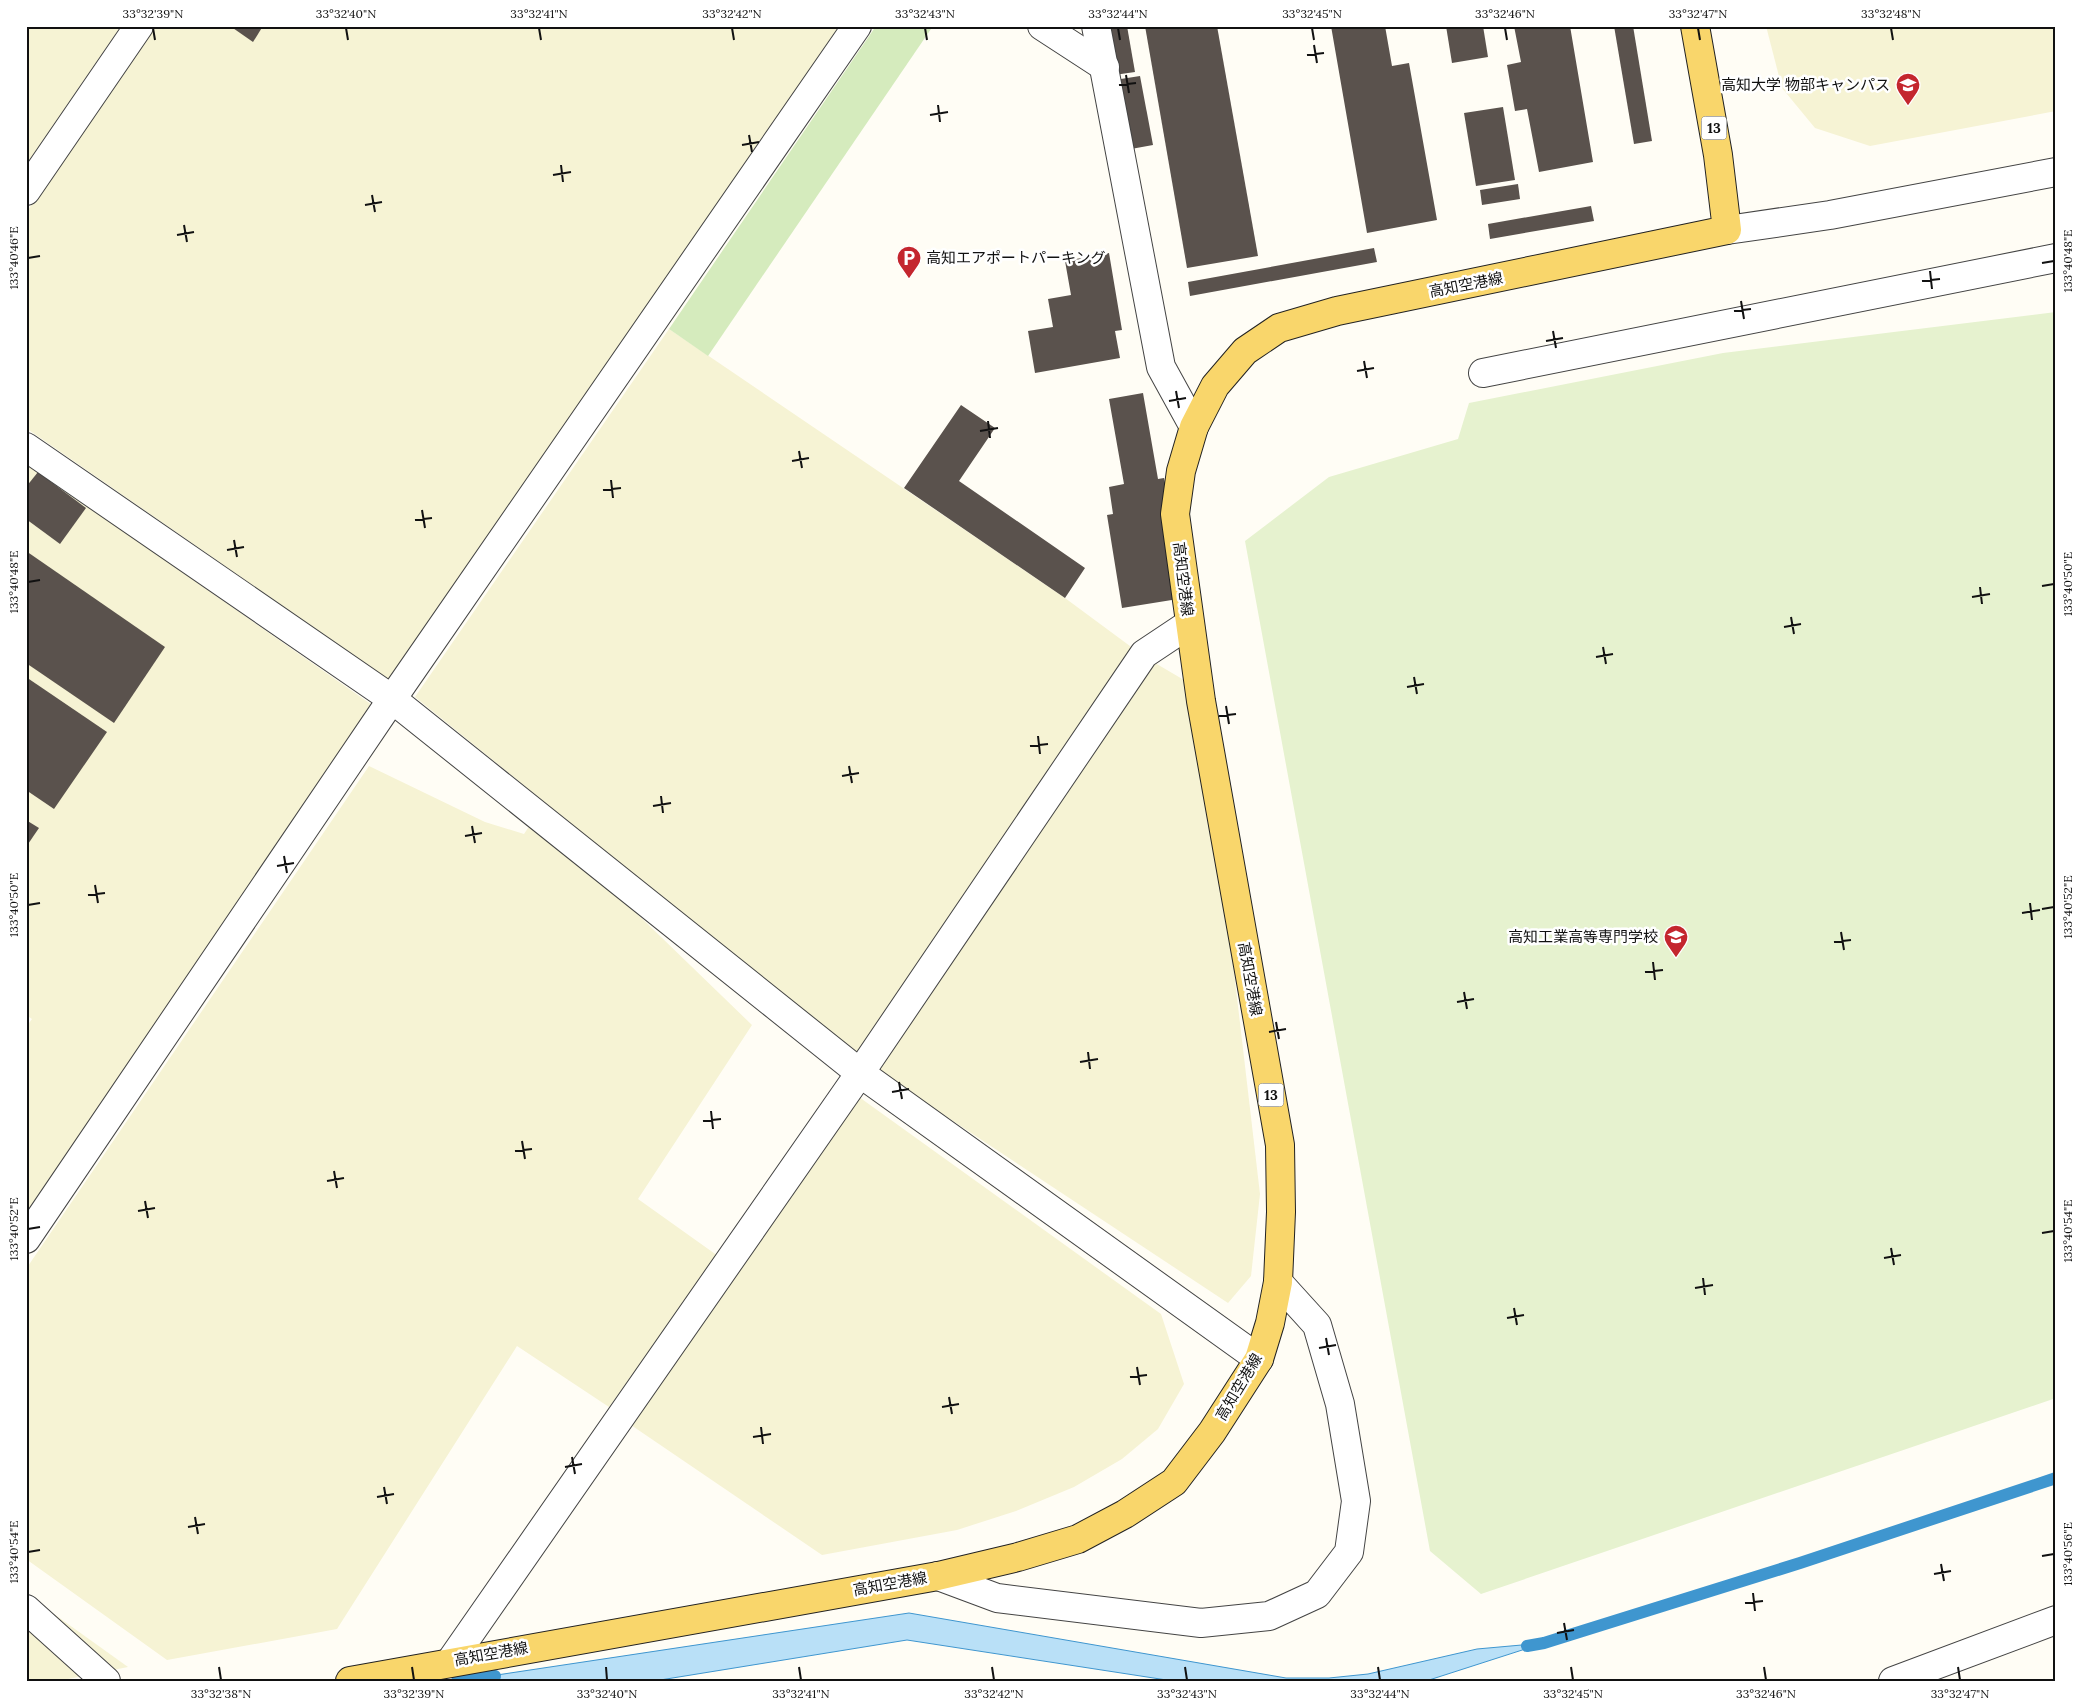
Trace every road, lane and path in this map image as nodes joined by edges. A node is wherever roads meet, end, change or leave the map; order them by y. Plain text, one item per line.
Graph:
1 (139, 26) edge
2 (856, 26) edge
3 (1042, 26) edge
4 (1096, 26) edge
5 (1695, 26) edge
6 (1105, 67) junction
7 (2056, 172) edge
8 (26, 190) edge
9 (1727, 230) junction
10 (2056, 258) edge
11 (1484, 372) dead end
12 (1194, 427) junction
13 (26, 447) edge
14 (1189, 624) junction
15 (392, 699) junction
16 (860, 1073) junction
17 (26, 1239) edge
18 (1278, 1282) junction
19 (1259, 1359) junction
20 (938, 1576) junction
21 (26, 1609) edge
22 (2056, 1620) edge
23 (450, 1662) junction
24 (106, 1681) edge
25 (350, 1681) edge
26 (1893, 1681) edge

1 - 8 street
2 - 15 street
3 - 6 street
4 - 6 street
5 - 9 main road, 13
6 - 12 street
7 - 9 street
9 - 12 main road, 高知空港線 / 13
10 - 11 street
12 - 14 main road, 高知空港線 / 13
13 - 15 street
14 - 16 street
14 - 18 main road, 高知空港線 / 13
15 - 16 street
15 - 17 street
16 - 19 street
16 - 23 street
18 - 19 main road, 高知空港線 / 13
18 - 20 street
19 - 20 main road, 高知空港線 / 13
20 - 23 main road, 高知空港線 / 13
21 - 24 street
22 - 26 street
23 - 25 main road, 高知空港線 / 13

